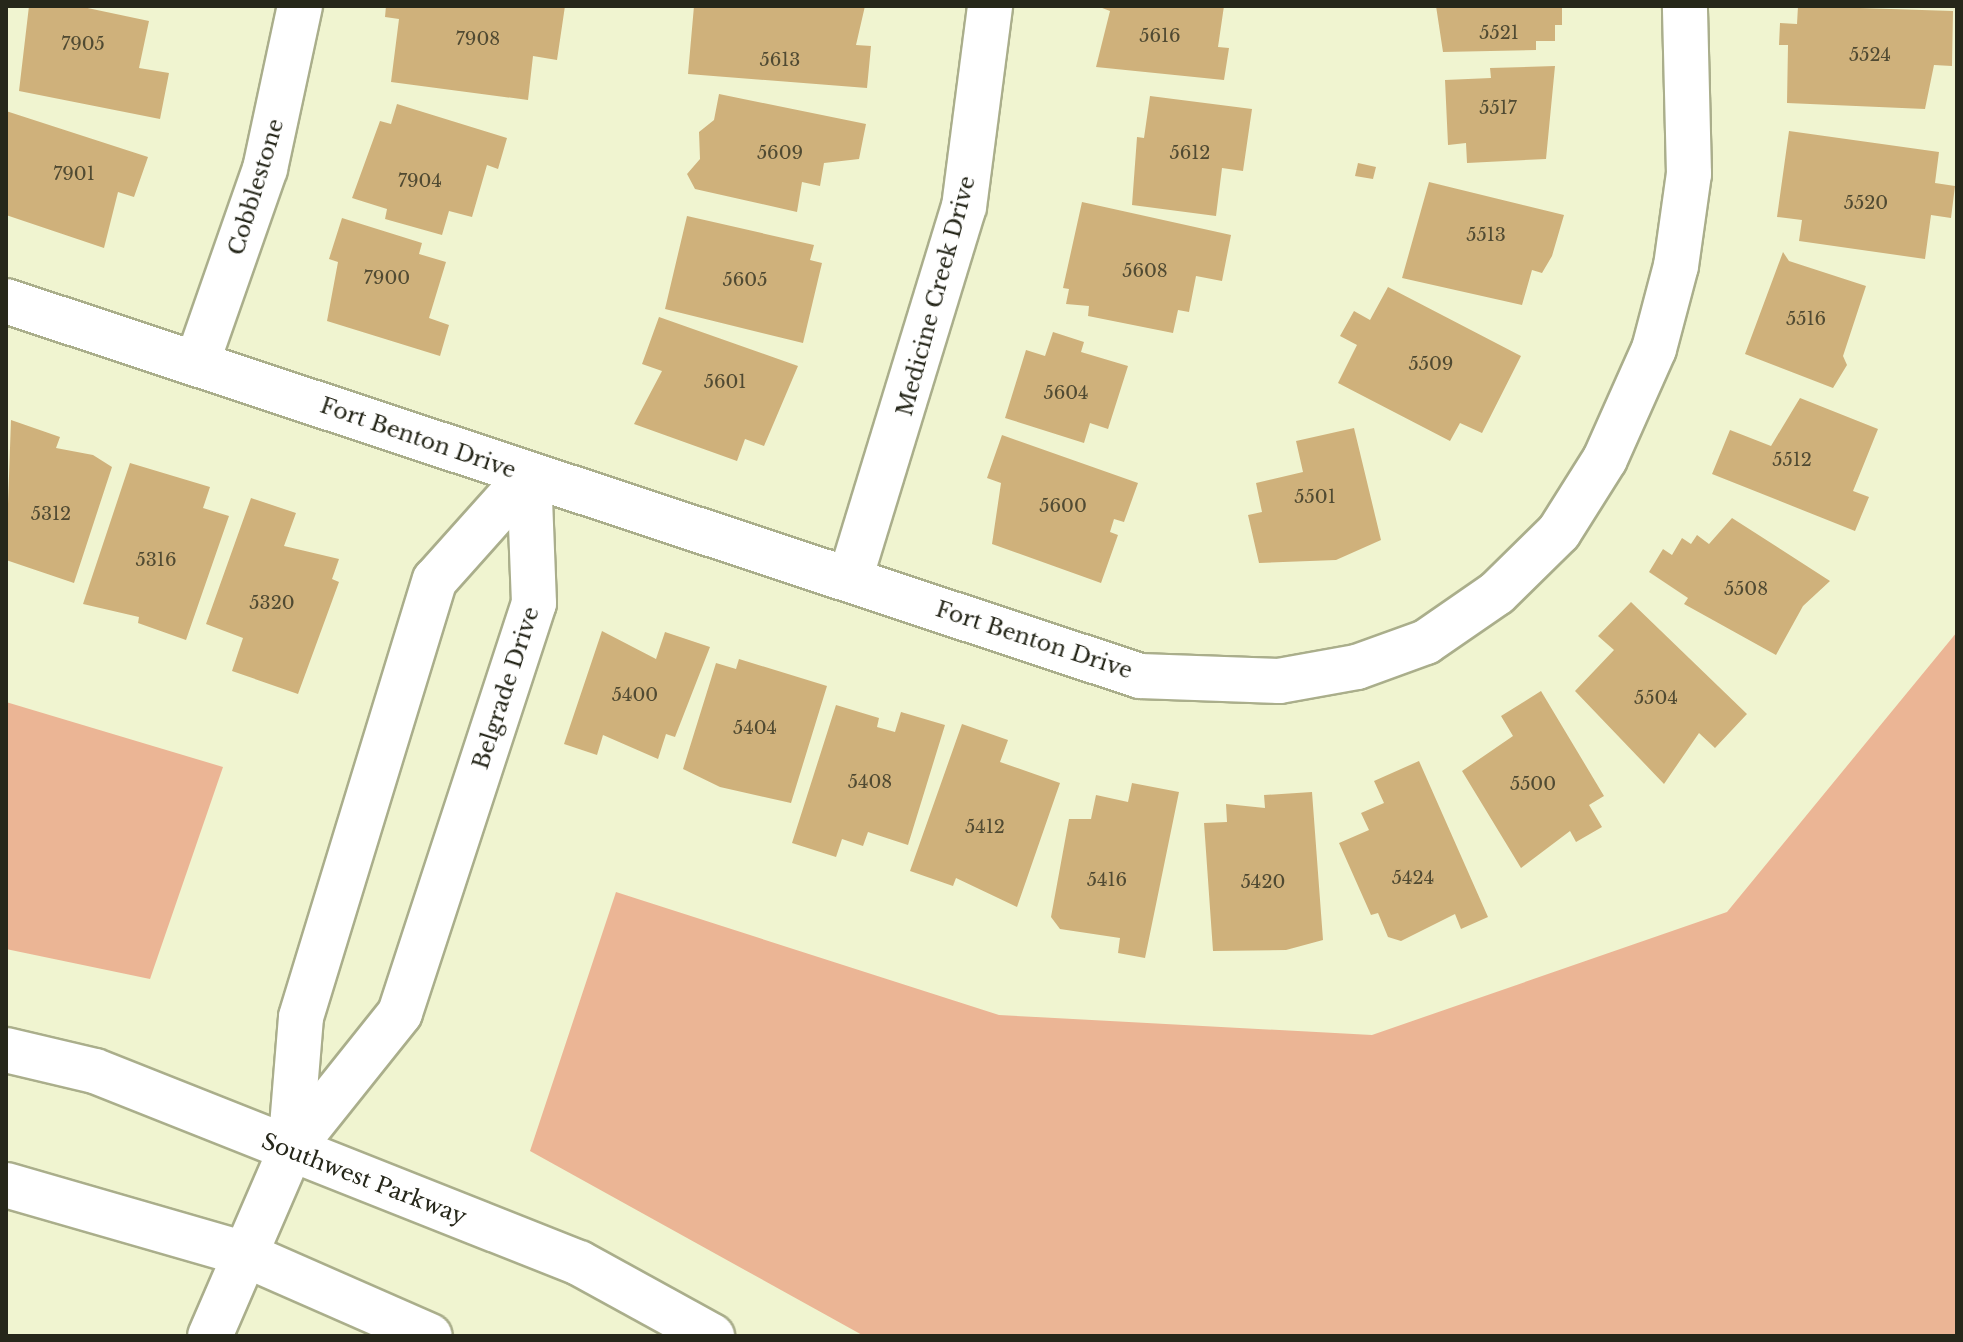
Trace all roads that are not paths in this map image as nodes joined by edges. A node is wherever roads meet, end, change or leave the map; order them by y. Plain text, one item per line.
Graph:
1 (300, 6) edge
2 (990, 6) edge
3 (1685, 6) edge
4 (6, 301) edge
5 (197, 363) junction
6 (529, 475) junction
7 (850, 579) junction
8 (6, 1050) edge
9 (290, 1151) junction
10 (6, 1185) edge
11 (241, 1253) junction
12 (210, 1336) edge
13 (430, 1336) edge
14 (712, 1336) edge

1 - 5 street, Cobblestone
2 - 7 street, Medicine Creek Drive
3 - 7 street, Fort Benton Drive
4 - 5 street, Fort Benton Drive
5 - 6 street, Fort Benton Drive
6 - 7 street, Fort Benton Drive
6 - 9 street, Belgrade Drive
6 - 9 street, Belgrade Drive
8 - 9 street, Southwest Parkway
9 - 11 street, Belgrade Drive
9 - 14 street, Southwest Parkway
10 - 11 street
11 - 12 street, Belgrade Drive
11 - 13 street

